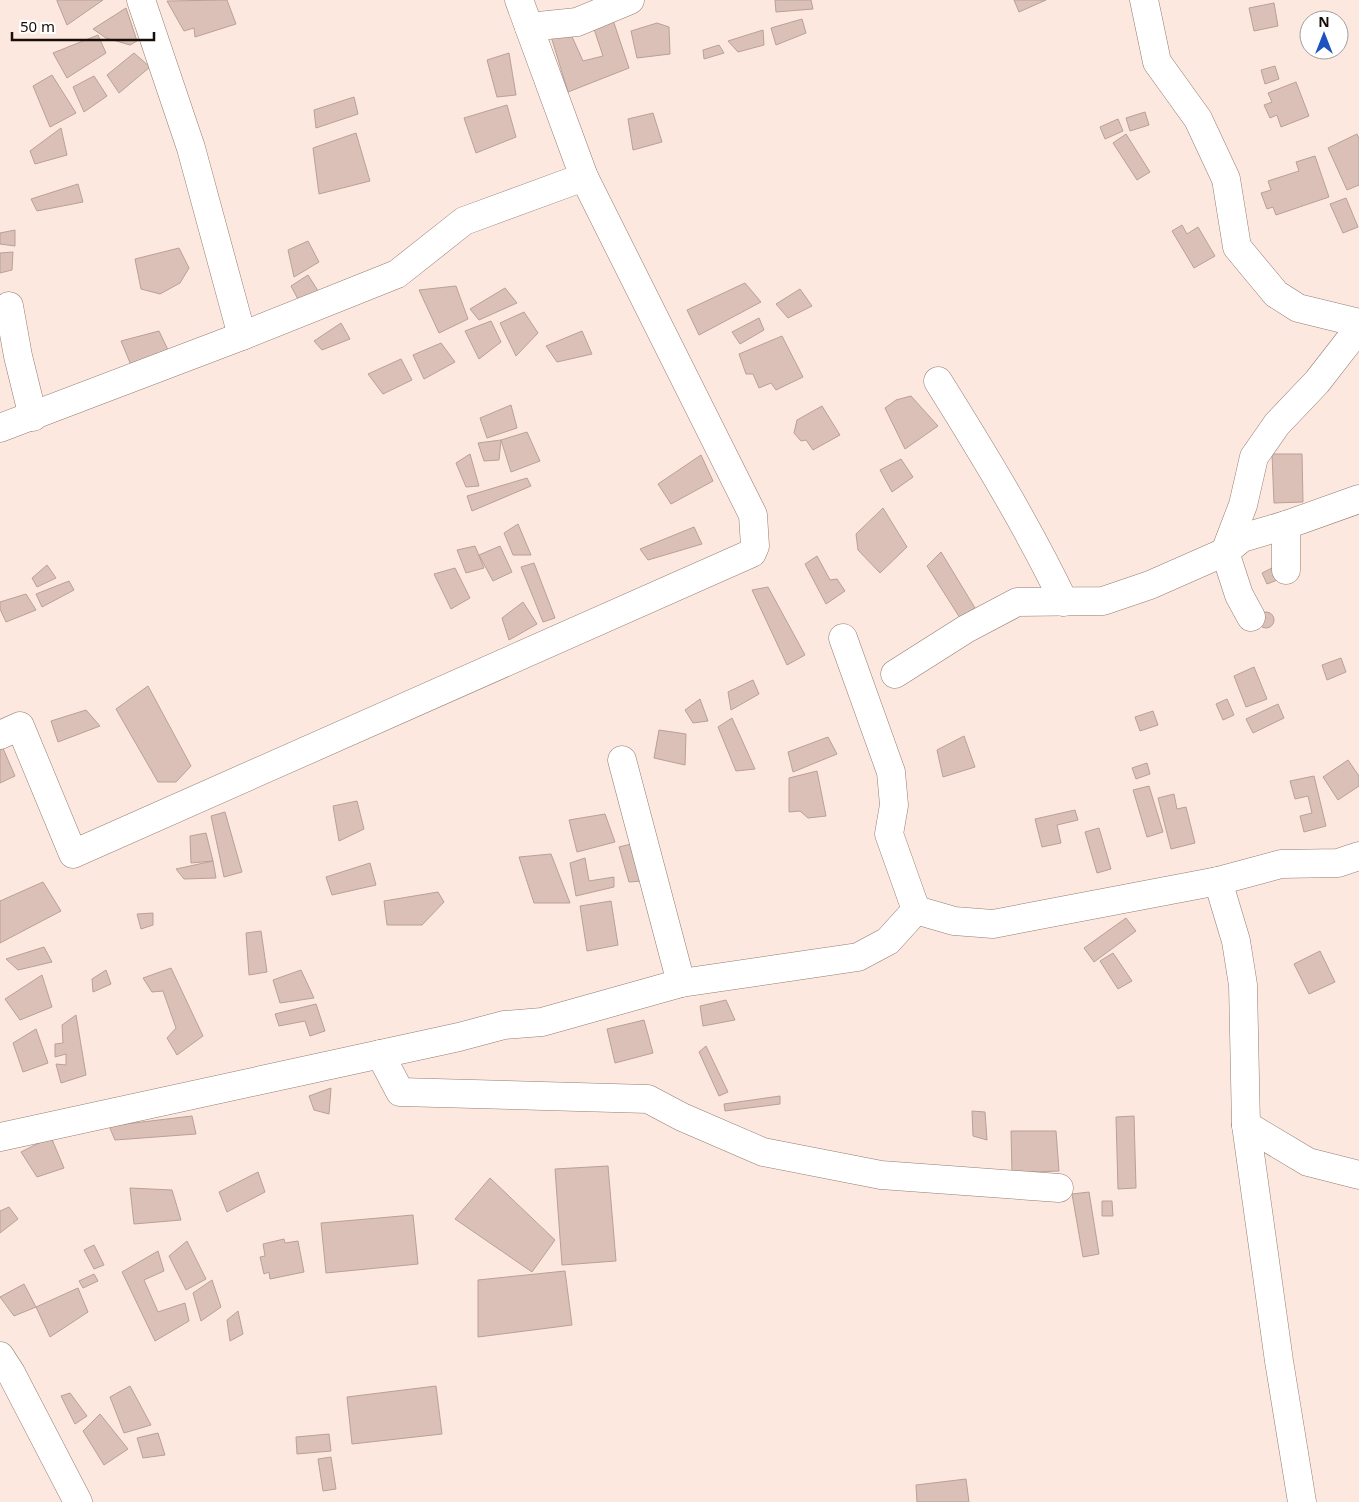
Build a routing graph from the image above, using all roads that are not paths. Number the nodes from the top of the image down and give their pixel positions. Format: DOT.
graph roads {
  1 [pos="140,0"];
  2 [pos="519,0"];
  3 [pos="630,0"];
  4 [pos="1144,0"];
  5 [pos="528,27"];
  6 [pos="584,177"];
  7 [pos="8,306"];
  8 [pos="1359,322"];
  9 [pos="1359,328"];
  10 [pos="242,336"];
  11 [pos="938,381"];
  12 [pos="33,416"];
  13 [pos="0,428"];
  14 [pos="1359,499"];
  15 [pos="1286,525"];
  16 [pos="1225,552"];
  17 [pos="1286,570"];
  18 [pos="1064,602"];
  19 [pos="1250,617"];
  20 [pos="843,638"];
  21 [pos="894,674"];
  22 [pos="0,735"];
  23 [pos="622,760"];
  24 [pos="1359,856"];
  25 [pos="1218,880"];
  26 [pos="916,910"];
  27 [pos="681,983"];
  28 [pos="380,1054"];
  29 [pos="1246,1124"];
  30 [pos="0,1137"];
  31 [pos="1359,1175"];
  32 [pos="1059,1188"];
  33 [pos="0,1356"];
  34 [pos="76,1501"];
  35 [pos="1302,1502"];
  1 -- 10 [label="street"];
  2 -- 5 [label="street"];
  3 -- 5 [label="street"];
  4 -- 8 [label="street"];
  5 -- 6 [label="street"];
  6 -- 10 [label="street"];
  6 -- 22 [label="street"];
  7 -- 12 [label="street"];
  9 -- 16 [label="street"];
  10 -- 12 [label="street"];
  11 -- 18 [label="street"];
  12 -- 13 [label="street"];
  14 -- 15 [label="street"];
  15 -- 16 [label="street"];
  15 -- 17 [label="street"];
  16 -- 18 [label="street"];
  16 -- 19 [label="street"];
  18 -- 21 [label="street"];
  20 -- 26 [label="street"];
  23 -- 27 [label="street"];
  24 -- 25 [label="street"];
  25 -- 26 [label="street"];
  25 -- 29 [label="street"];
  26 -- 27 [label="street"];
  27 -- 28 [label="street"];
  28 -- 30 [label="street"];
  28 -- 32 [label="street"];
  29 -- 31 [label="street"];
  29 -- 35 [label="street"];
  33 -- 34 [label="street"];
}
